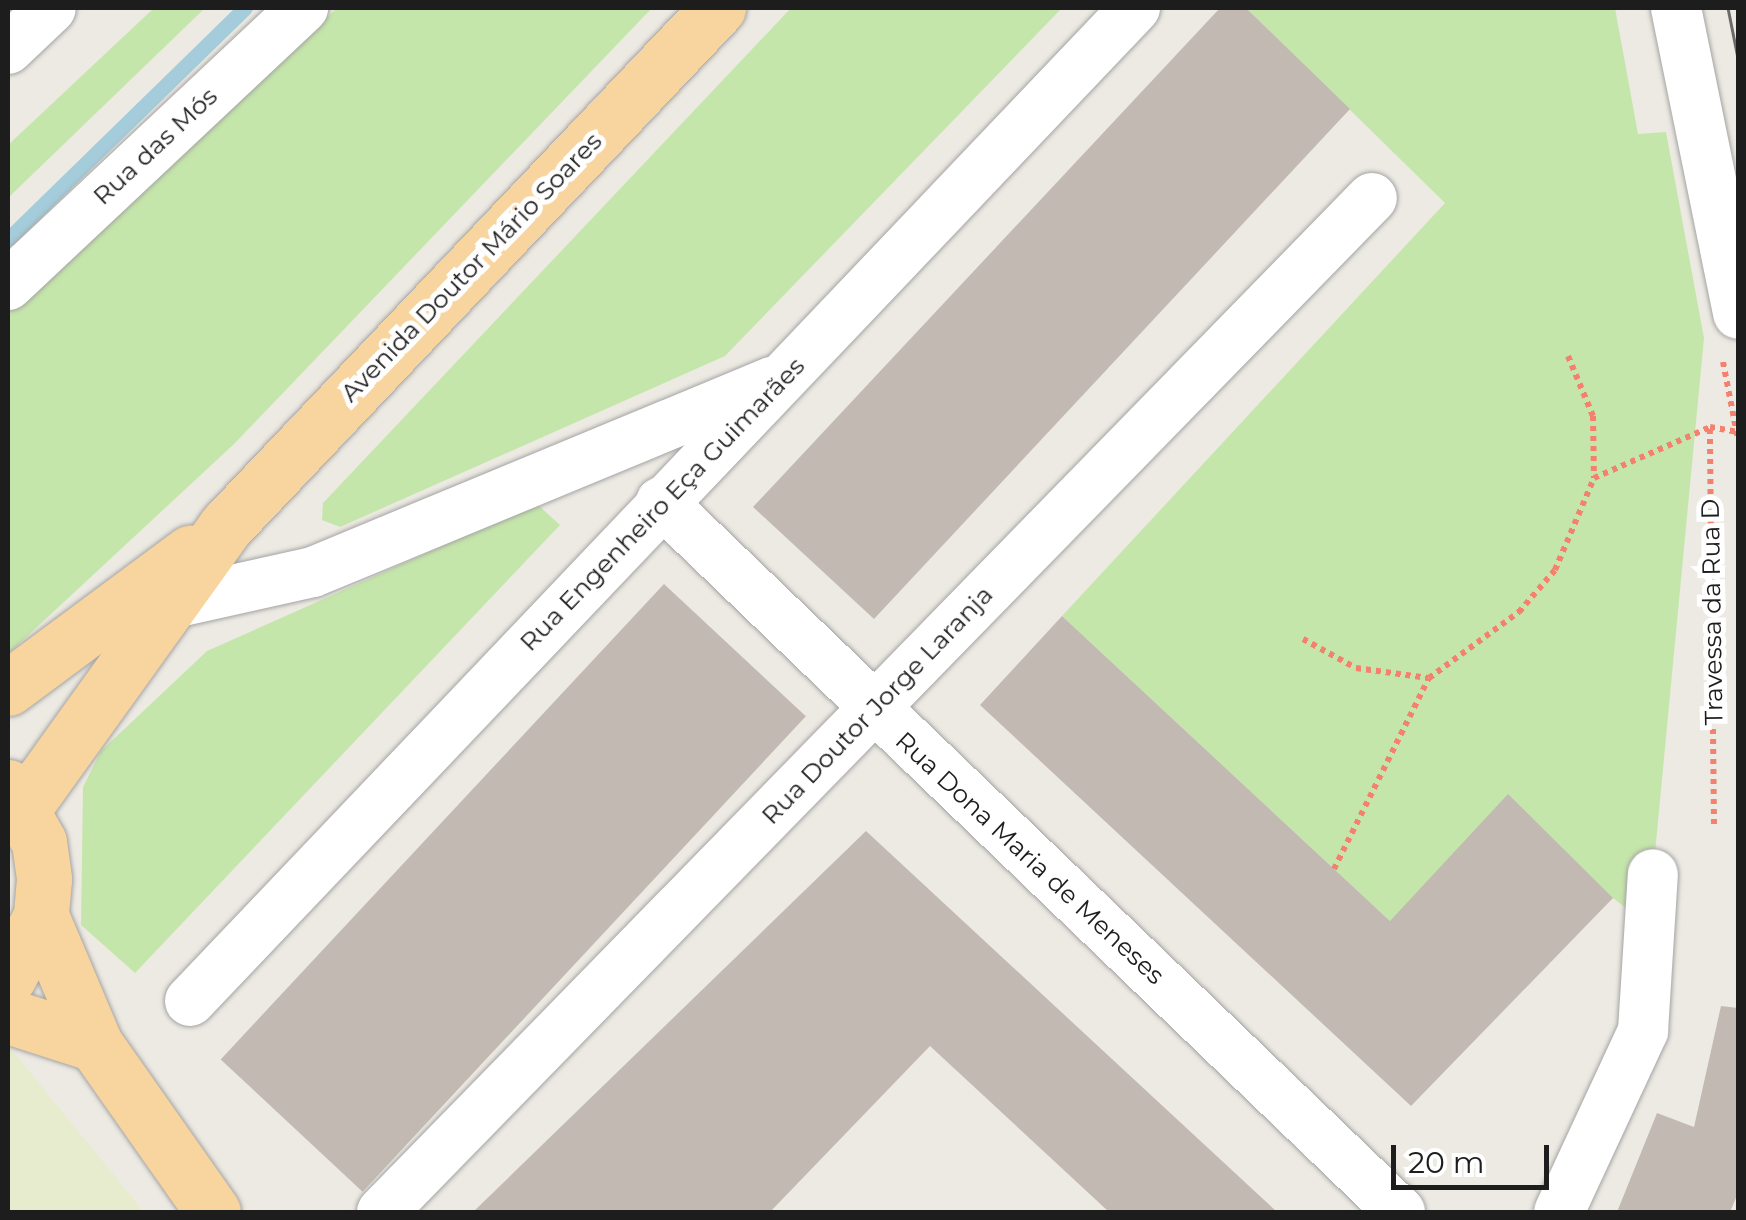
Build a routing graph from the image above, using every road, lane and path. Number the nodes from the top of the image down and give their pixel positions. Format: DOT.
graph roads {
  1 [pos="51,8"];
  2 [pos="302,8"];
  3 [pos="718,8"];
  4 [pos="1135,8"];
  5 [pos="1676,8"];
  6 [pos="8,49"];
  7 [pos="1372,198"];
  8 [pos="8,285"];
  9 [pos="1738,314"];
  10 [pos="1568,356"];
  11 [pos="786,376"];
  12 [pos="1710,427"];
  13 [pos="1738,436"];
  14 [pos="1594,478"];
  15 [pos="661,502"];
  16 [pos="225,528"];
  17 [pos="174,602"];
  18 [pos="1302,639"];
  19 [pos="1429,678"];
  20 [pos="8,688"];
  21 [pos="873,709"];
  22 [pos="16,797"];
  23 [pos="1714,824"];
  24 [pos="1334,869"];
  25 [pos="1653,874"];
  26 [pos="40,916"];
  27 [pos="8,978"];
  28 [pos="190,1002"];
  29 [pos="8,1016"];
  30 [pos="96,1044"];
  31 [pos="213,1212"];
  32 [pos="382,1212"];
  33 [pos="1400,1212"];
  34 [pos="1559,1212"];
  1 -- 6 [label="street"];
  2 -- 8 [label="street, Rua das Mós"];
  3 -- 16 [label="main road, Avenida Doutor Mário Soares"];
  4 -- 11 [label="street, Rua Engenheiro Eça Guimarães"];
  5 -- 9 [label="street"];
  7 -- 21 [label="street, Rua Doutor Jorge Laranja"];
  10 -- 14 [label="path"];
  11 -- 15 [label="street, Rua Engenheiro Eça Guimarães"];
  11 -- 17 [label="street"];
  12 -- 13 [label="path"];
  12 -- 14 [label="path"];
  12 -- 23 [label="path, Travessa da Rua D"];
  14 -- 19 [label="path"];
  15 -- 21 [label="street, Rua Dona Maria de Meneses"];
  15 -- 28 [label="street, Rua Engenheiro Eça Guimarães"];
  16 -- 17 [label="main road, Avenida Doutor Mário Soares"];
  16 -- 20 [label="main road, Avenida Doutor Mário Soares"];
  17 -- 22 [label="main road, Avenida Doutor Mário Soares"];
  18 -- 19 [label="path"];
  19 -- 24 [label="path"];
  21 -- 32 [label="street, Rua Doutor Jorge Laranja"];
  21 -- 33 [label="street, Rua Dona Maria de Meneses"];
  22 -- 26 [label="main road"];
  25 -- 34 [label="street"];
  26 -- 27 [label="main road"];
  26 -- 30 [label="main road"];
  29 -- 30 [label="main road"];
  30 -- 31 [label="main road"];
}
